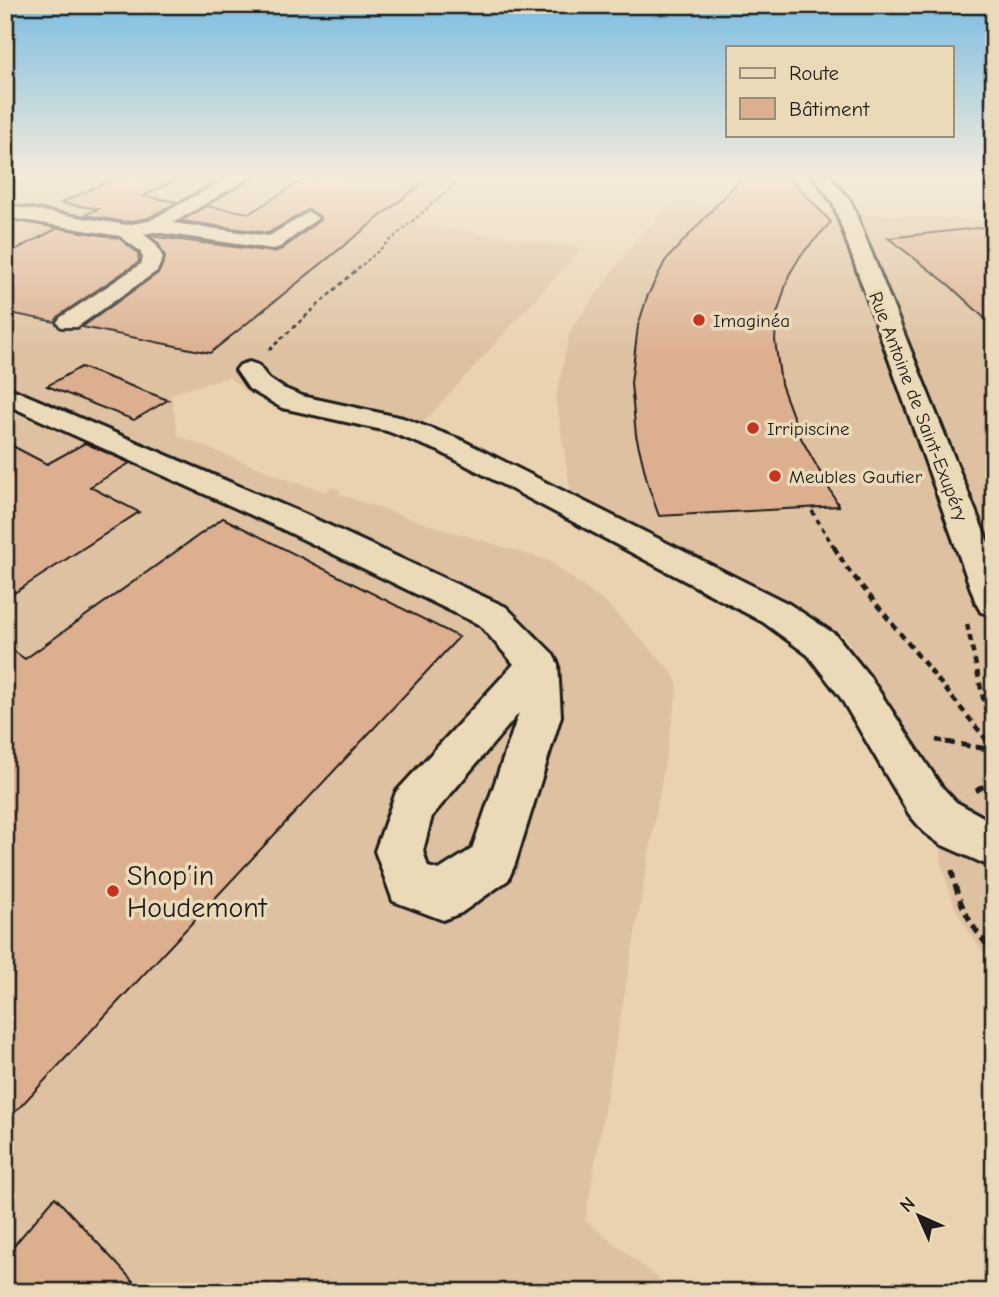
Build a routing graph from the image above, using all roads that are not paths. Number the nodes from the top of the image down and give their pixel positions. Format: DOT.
graph roads {
  1 [pos="132,236"];
  2 [pos="221,236"];
  3 [pos="284,236"];
  4 [pos="855,236"];
  5 [pos="69,321"];
  6 [pos="248,370"];
  7 [pos="5,394"];
  8 [pos="994,603"];
  9 [pos="538,664"];
  10 [pos="994,846"];
  1 -- 5 [label="street"];
  2 -- 3 [label="street"];
  4 -- 8 [label="street, Rue Antoine de Saint-Exupéry"];
  6 -- 10 [label="street"];
  7 -- 9 [label="street"];
  9 -- 9 [label="street"];
}
